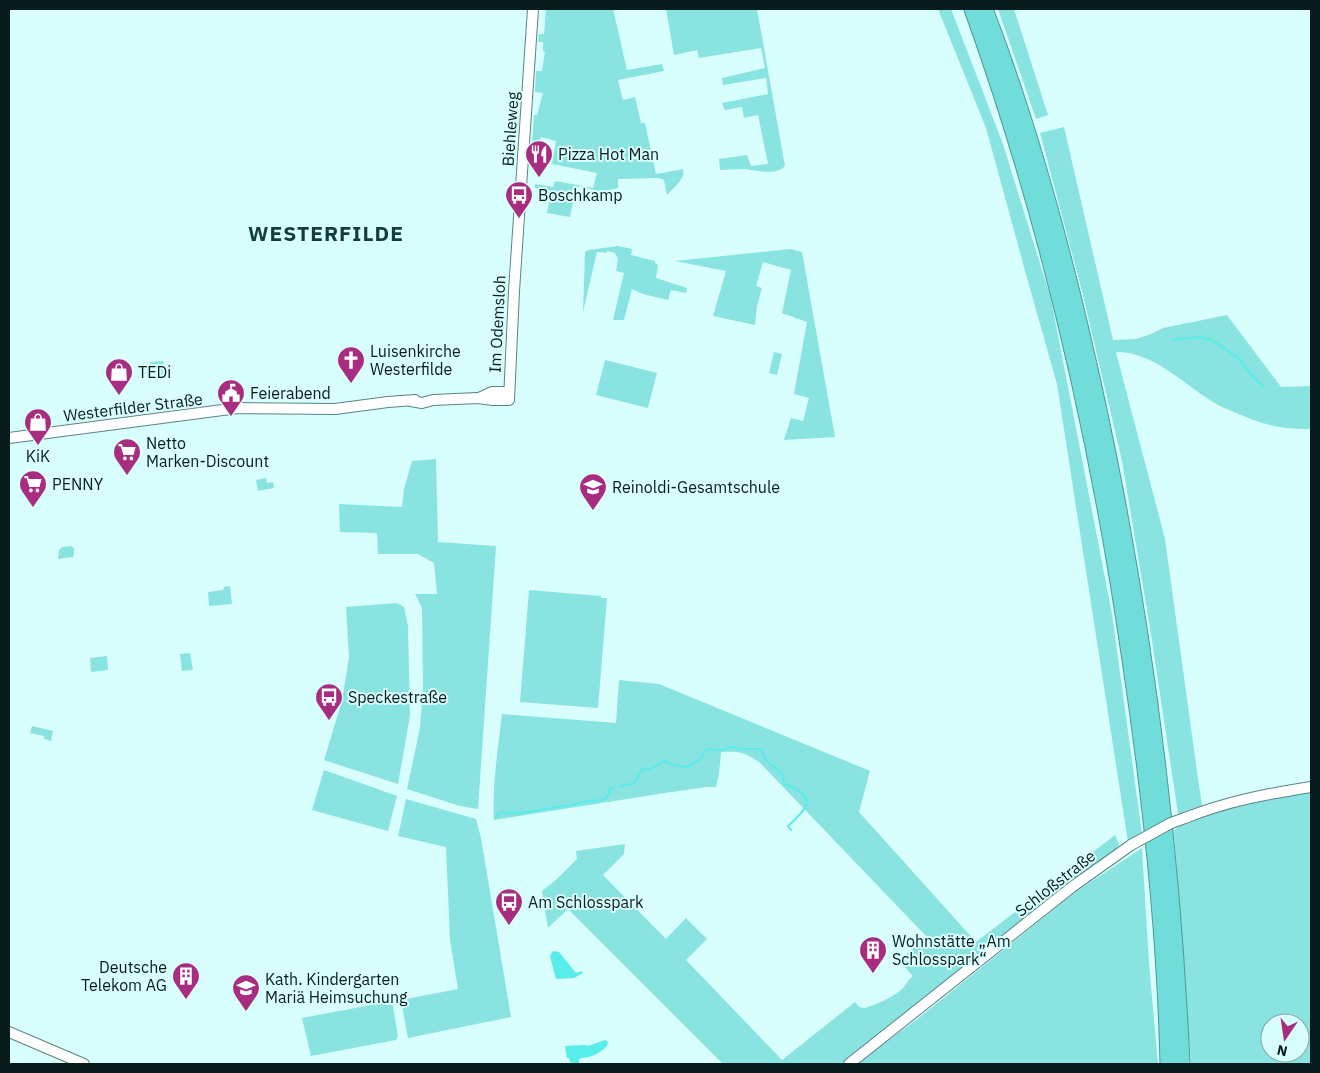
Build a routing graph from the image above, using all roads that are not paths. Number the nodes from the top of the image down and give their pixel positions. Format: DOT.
graph roads {
  1 [pos="533,9"];
  2 [pos="972,9"];
  3 [pos="985,9"];
  4 [pos="517,250"];
  5 [pos="509,396"];
  6 [pos="9,438"];
  7 [pos="1311,787"];
  8 [pos="9,1032"];
  9 [pos="84,1064"];
  10 [pos="849,1064"];
  11 [pos="1168,1064"];
  12 [pos="1182,1064"];
  1 -- 4 [label="street, Biehleweg"];
  2 -- 11 [label="highway"];
  3 -- 12 [label="highway"];
  4 -- 5 [label="street, Im Odemsloh"];
  5 -- 6 [label="street, Westerfilder Straße"];
  7 -- 10 [label="street, Schloßstraße, bridge"];
  8 -- 9 [label="street"];
}
